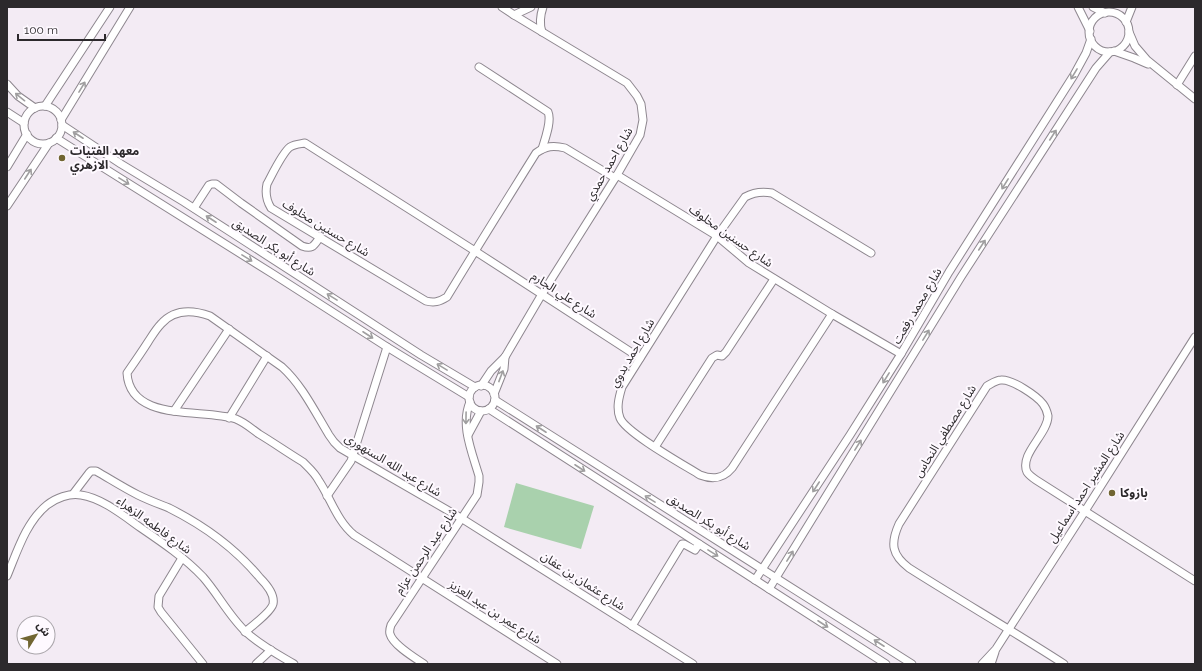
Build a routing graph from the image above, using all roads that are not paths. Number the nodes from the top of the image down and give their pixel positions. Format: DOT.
graph roads {
  1 [pos="110,7"];
  2 [pos="130,7"];
  3 [pos="502,7"];
  4 [pos="531,7"];
  5 [pos="543,7"];
  6 [pos="1078,7"];
  7 [pos="1093,7"];
  8 [pos="1132,7"];
  9 [pos="1109,11"];
  10 [pos="514,15"];
  11 [pos="1126,22"];
  12 [pos="1128,30"];
  13 [pos="1090,31"];
  14 [pos="542,32"];
  15 [pos="1091,39"];
  16 [pos="1112,52"];
  17 [pos="1195,56"];
  18 [pos="479,67"];
  19 [pos="1156,68"];
  20 [pos="7,84"];
  21 [pos="1177,84"];
  22 [pos="1195,99"];
  23 [pos="45,106"];
  24 [pos="35,108"];
  25 [pos="7,112"];
  26 [pos="62,122"];
  27 [pos="24,123"];
  28 [pos="27,134"];
  29 [pos="56,138"];
  30 [pos="49,143"];
  31 [pos="542,149"];
  32 [pos="7,167"];
  33 [pos="616,177"];
  34 [pos="7,206"];
  35 [pos="194,208"];
  36 [pos="717,236"];
  37 [pos="320,237"];
  38 [pos="475,250"];
  39 [pos="871,254"];
  40 [pos="955,262"];
  41 [pos="967,269"];
  42 [pos="949,272"];
  43 [pos="961,277"];
  44 [pos="774,279"];
  45 [pos="542,294"];
  46 [pos="832,314"];
  47 [pos="229,329"];
  48 [pos="1195,336"];
  49 [pos="387,347"];
  50 [pos="901,354"];
  51 [pos="267,356"];
  52 [pos="505,357"];
  53 [pos="640,358"];
  54 [pos="478,387"];
  55 [pos="494,397"];
  56 [pos="470,399"];
  57 [pos="485,410"];
  58 [pos="174,411"];
  59 [pos="229,418"];
  60 [pos="468,435"];
  61 [pos="655,447"];
  62 [pos="353,456"];
  63 [pos="73,494"];
  64 [pos="327,496"];
  65 [pos="1085,511"];
  66 [pos="461,518"];
  67 [pos="699,544"];
  68 [pos="182,558"];
  69 [pos="762,568"];
  70 [pos="7,576"];
  71 [pos="422,578"];
  72 [pos="777,578"];
  73 [pos="755,580"];
  74 [pos="1195,581"];
  75 [pos="769,589"];
  76 [pos="632,626"];
  77 [pos="1008,628"];
  78 [pos="246,632"];
  79 [pos="996,649"];
  80 [pos="271,650"];
  81 [pos="203,664"];
  82 [pos="256,664"];
  83 [pos="294,664"];
  84 [pos="424,664"];
  85 [pos="557,664"];
  86 [pos="692,664"];
  87 [pos="886,664"];
  88 [pos="912,664"];
  89 [pos="982,664"];
  90 [pos="991,664"];
  91 [pos="1064,664"];
  1 -- 23 [label="street"];
  26 -- 2 [label="street, one-way"];
  3 -- 10 [label="street, شارع احمد حمدي"];
  4 -- 10 [label="street"];
  5 -- 14 [label="street"];
  6 -- 13 [label="street"];
  7 -- 9 [label="street"];
  8 -- 11 [label="street"];
  9 -- 11 [label="street"];
  9 -- 13 [label="street"];
  10 -- 14 [label="street, شارع احمد حمدي"];
  11 -- 12 [label="street"];
  12 -- 16 [label="street"];
  12 -- 19 [label="street"];
  13 -- 15 [label="street"];
  14 -- 33 [label="street, شارع احمد حمدي"];
  15 -- 16 [label="street"];
  15 -- 40 [label="street, شارع محمد رفعت, one-way"];
  16 -- 19 [label="street"];
  41 -- 16 [label="street, شارع محمد رفعت, one-way"];
  17 -- 21 [label="street"];
  18 -- 31 [label="street"];
  19 -- 21 [label="street"];
  24 -- 20 [label="street, one-way"];
  21 -- 22 [label="street"];
  23 -- 24 [label="street"];
  23 -- 26 [label="street"];
  24 -- 27 [label="street"];
  25 -- 27 [label="street"];
  26 -- 29 [label="street"];
  35 -- 26 [label="street, شارع أبو بكر الصديق, one-way"];
  27 -- 28 [label="street"];
  28 -- 30 [label="street"];
  28 -- 32 [label="street"];
  29 -- 30 [label="street"];
  29 -- 49 [label="street, شارع أبو بكر الصديق, one-way"];
  34 -- 30 [label="street, one-way"];
  31 -- 33 [label="street, شارع حسنين مخلوف"];
  31 -- 38 [label="street, شارع حسنين مخلوف"];
  33 -- 36 [label="street, شارع حسنين مخلوف"];
  33 -- 45 [label="street, شارع احمد حمدي"];
  35 -- 37 [label="street"];
  54 -- 35 [label="street, شارع أبو بكر الصديق, one-way"];
  36 -- 39 [label="street, شارع احمد بدوي"];
  36 -- 44 [label="street, شارع حسنين مخلوف"];
  36 -- 53 [label="street, شارع احمد بدوي"];
  37 -- 38 [label="street, شارع حسنين مخلوف"];
  37 -- 38 [label="street, شارع حسنين مخلوف"];
  38 -- 45 [label="street, شارع علي الجارم"];
  40 -- 41 [label="street"];
  40 -- 42 [label="street, شارع محمد رفعت"];
  41 -- 43 [label="street, شارع محمد رفعت"];
  42 -- 43 [label="street"];
  42 -- 50 [label="street, شارع محمد رفعت"];
  72 -- 43 [label="street, شارع محمد رفعت, one-way"];
  44 -- 46 [label="street, شارع حسنين مخلوف"];
  44 -- 61 [label="street"];
  45 -- 52 [label="street, شارع احمد حمدي"];
  45 -- 53 [label="street, شارع علي الجارم"];
  46 -- 50 [label="street, شارع حسنين مخلوف"];
  46 -- 61 [label="street, شارع احمد بدوي"];
  47 -- 51 [label="street, شارع عبد الله السنهورى"];
  47 -- 58 [label="street"];
  47 -- 58 [label="street, شارع عبد الله السنهورى"];
  48 -- 65 [label="street, شارع المشير احمد اسماعيل"];
  49 -- 56 [label="street, شارع أبو بكر الصديق"];
  49 -- 62 [label="street"];
  50 -- 69 [label="street, شارع محمد رفعت, one-way"];
  51 -- 59 [label="street"];
  51 -- 62 [label="street, شارع عبد الله السنهورى"];
  52 -- 54 [label="street, شارع احمد حمدي"];
  55 -- 52 [label="street, شارع احمد حمدي, one-way"];
  53 -- 61 [label="street, شارع احمد بدوي"];
  54 -- 55 [label="street"];
  54 -- 56 [label="street"];
  55 -- 57 [label="street"];
  69 -- 55 [label="street, شارع أبو بكر الصديق, one-way"];
  56 -- 57 [label="street"];
  56 -- 60 [label="street, شارع عبد الرحمن عزام, one-way"];
  57 -- 60 [label="street"];
  57 -- 67 [label="street, شارع أبو بكر الصديق, one-way"];
  58 -- 59 [label="street, شارع عبد الله السنهورى"];
  59 -- 64 [label="street, شارع عبد الله السنهورى"];
  60 -- 66 [label="street, شارع عبد الرحمن عزام"];
  62 -- 64 [label="street"];
  62 -- 66 [label="street, شارع عبد الله السنهورى"];
  63 -- 68 [label="street, شارع فاطمه الزهراء"];
  63 -- 70 [label="street"];
  63 -- 78 [label="street"];
  64 -- 71 [label="street, شارع عبد الله السنهورى"];
  65 -- 74 [label="street"];
  65 -- 77 [label="street, شارع المشير احمد اسماعيل"];
  65 -- 77 [label="street, شارع مصطفي النحاس"];
  66 -- 71 [label="street, شارع عبد الرحمن عزام"];
  66 -- 76 [label="street, شارع عثمان بن عفان"];
  67 -- 73 [label="street, شارع أبو بكر الصديق, one-way"];
  67 -- 76 [label="street"];
  68 -- 78 [label="street, شارع فاطمه الزهراء"];
  68 -- 81 [label="street"];
  69 -- 72 [label="street, شارع أبو بكر الصديق"];
  69 -- 73 [label="street, شارع محمد رفعت"];
  71 -- 84 [label="street, شارع عبد الرحمن عزام"];
  71 -- 85 [label="street, شارع عمر بن عبد العزيز"];
  72 -- 75 [label="street, شارع محمد رفعت"];
  88 -- 72 [label="street, شارع أبو بكر الصديق, one-way"];
  73 -- 75 [label="street, شارع أبو بكر الصديق"];
  75 -- 87 [label="street, شارع أبو بكر الصديق, one-way"];
  76 -- 86 [label="street, شارع عثمان بن عفان"];
  77 -- 79 [label="street, شارع المشير احمد اسماعيل"];
  77 -- 91 [label="street"];
  78 -- 80 [label="street, شارع فاطمه الزهراء"];
  79 -- 89 [label="street, شارع المشير احمد اسماعيل"];
  79 -- 90 [label="street, شارع المشير احمد اسماعيل"];
  80 -- 82 [label="street"];
  80 -- 83 [label="street, شارع فاطمه الزهراء"];
}
